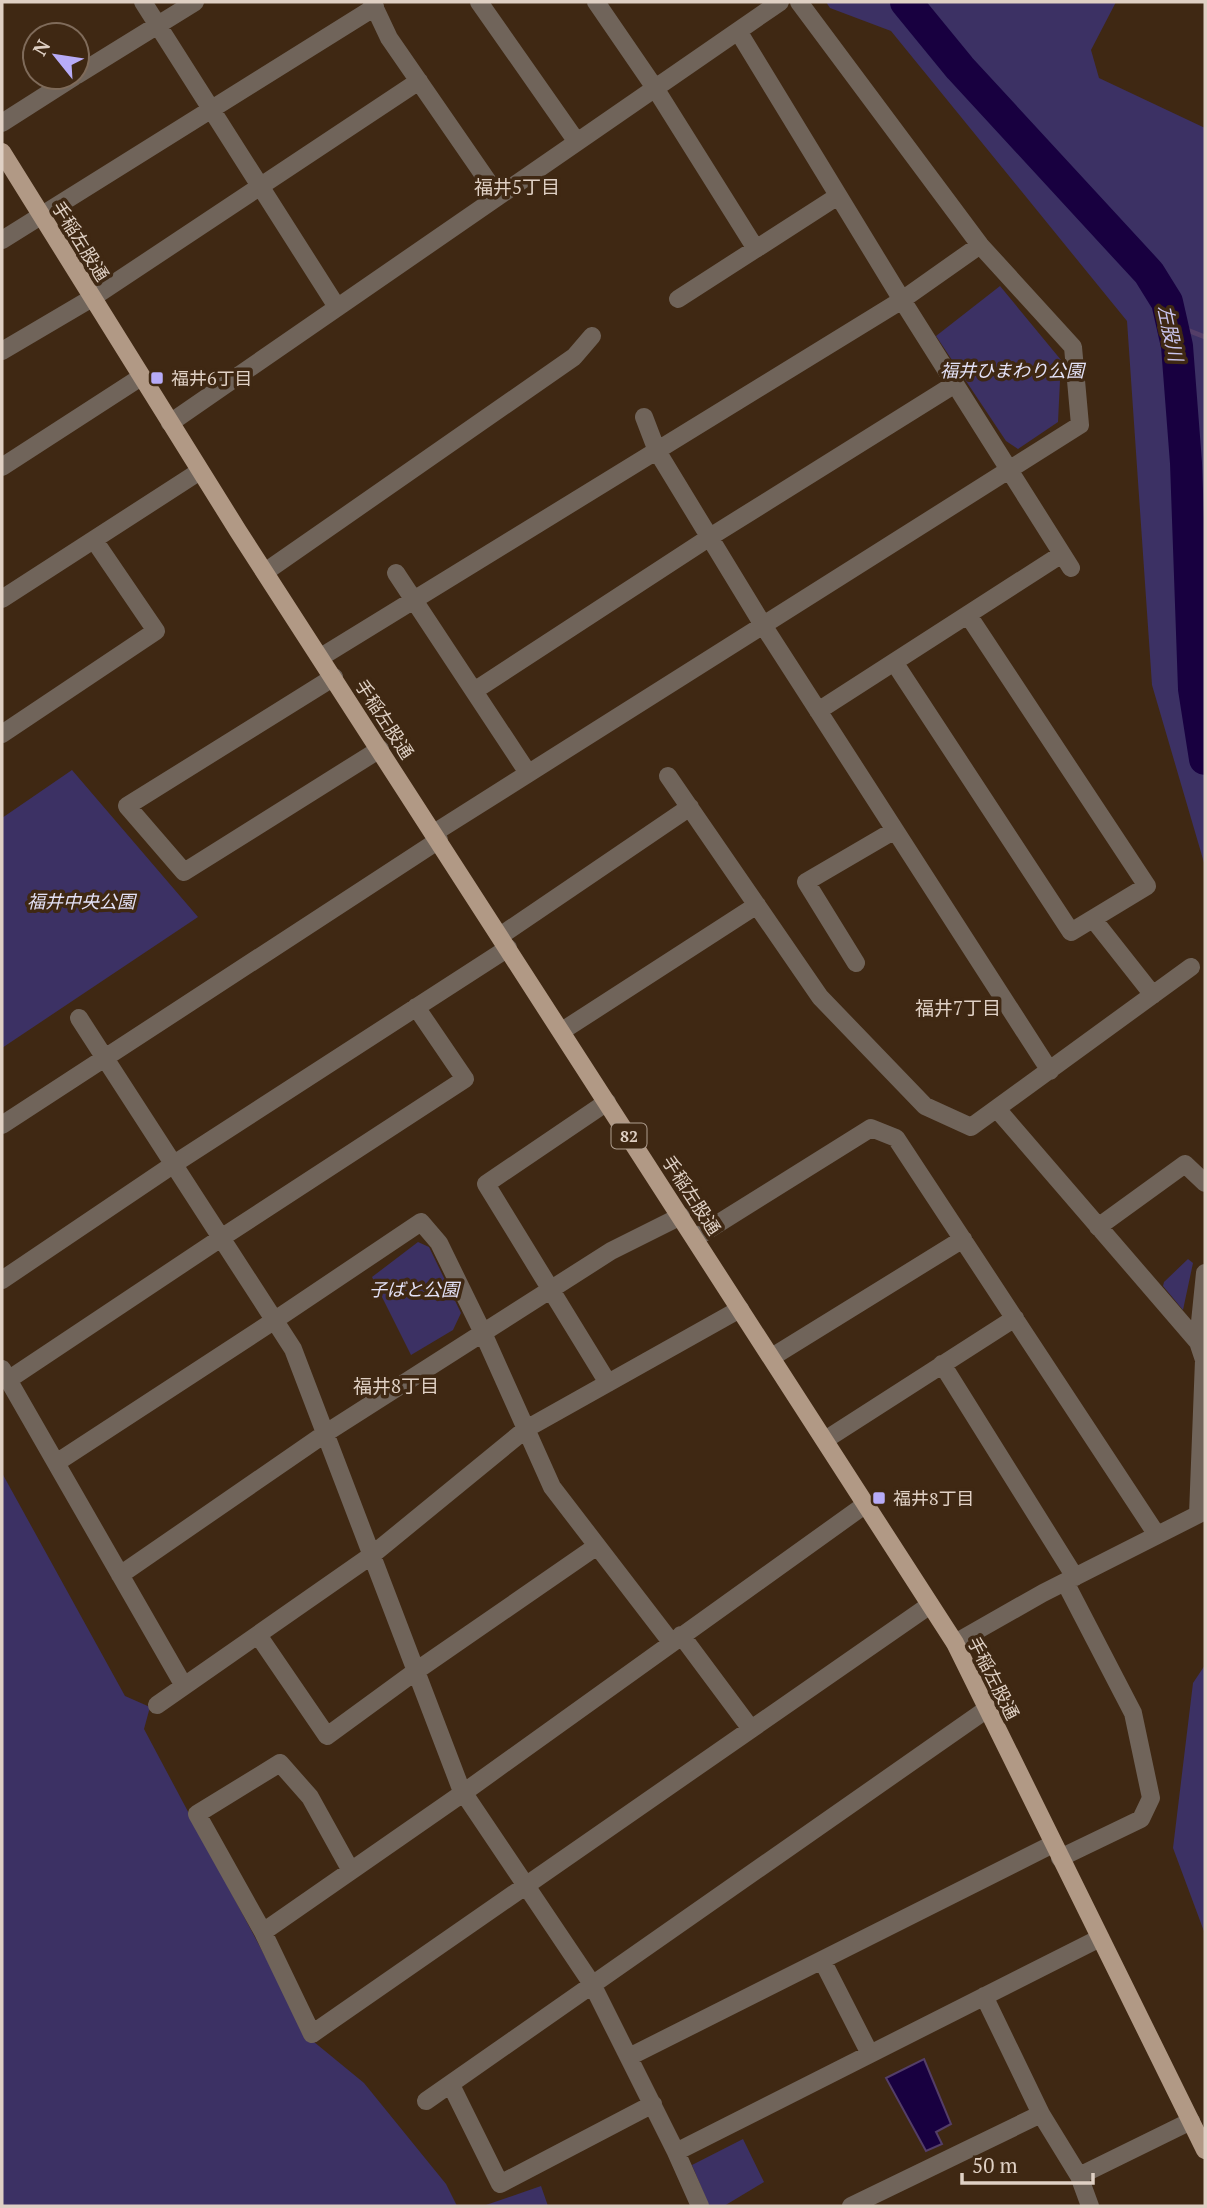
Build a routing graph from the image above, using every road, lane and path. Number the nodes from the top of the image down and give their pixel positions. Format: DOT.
graph roads {
  1 [pos="143,2"];
  2 [pos="195,2"];
  3 [pos="479,2"];
  4 [pos="596,2"];
  5 [pos="780,2"];
  6 [pos="799,2"];
  7 [pos="374,4"];
  8 [pos="158,25"];
  9 [pos="738,31"];
  10 [pos="91,67"];
  11 [pos="419,81"];
  12 [pos="655,88"];
  13 [pos="52,91"];
  14 [pos="210,108"];
  15 [pos="2,122"];
  16 [pos="577,142"];
  17 [pos="2,152"];
  18 [pos="259,187"];
  19 [pos="498,196"];
  20 [pos="838,196"];
  21 [pos="40,214"];
  22 [pos="2,240"];
  23 [pos="980,245"];
  24 [pos="756,249"];
  25 [pos="92,298"];
  26 [pos="678,299"];
  27 [pos="902,300"];
  28 [pos="337,307"];
  29 [pos="592,336"];
  30 [pos="2,351"];
  31 [pos="141,377"];
  32 [pos="955,384"];
  33 [pos="644,417"];
  34 [pos="170,422"];
  35 [pos="657,451"];
  36 [pos="2,467"];
  37 [pos="1009,470"];
  38 [pos="200,471"];
  39 [pos="710,537"];
  40 [pos="94,540"];
  41 [pos="265,572"];
  42 [pos="397,573"];
  43 [pos="2,599"];
  44 [pos="414,600"];
  45 [pos="968,615"];
  46 [pos="763,625"];
  47 [pos="321,657"];
  48 [pos="894,662"];
  49 [pos="334,677"];
  50 [pos="474,691"];
  51 [pos="818,711"];
  52 [pos="2,734"];
  53 [pos="380,749"];
  54 [pos="528,774"];
  55 [pos="668,776"];
  56 [pos="690,807"];
  57 [pos="895,830"];
  58 [pos="436,837"];
  59 [pos="757,905"];
  60 [pos="1093,919"];
  61 [pos="504,942"];
  62 [pos="856,963"];
  63 [pos="1191,967"];
  64 [pos="1153,995"];
  65 [pos="416,1007"];
  66 [pos="79,1018"];
  67 [pos="562,1031"];
  68 [pos="105,1057"];
  69 [pos="1050,1071"];
  70 [pos="607,1102"];
  71 [pos="997,1109"];
  72 [pos="2,1125"];
  73 [pos="174,1164"];
  74 [pos="1205,1183"];
  75 [pos="681,1216"];
  76 [pos="1098,1227"];
  77 [pos="221,1238"];
  78 [pos="695,1238"];
  79 [pos="963,1239"];
  80 [pos="1205,1273"];
  81 [pos="2,1280"];
  82 [pos="550,1290"];
  83 [pos="740,1309"];
  84 [pos="1015,1318"];
  85 [pos="275,1321"];
  86 [pos="483,1333"];
  87 [pos="1198,1342"];
  88 [pos="772,1357"];
  89 [pos="942,1364"];
  90 [pos="5,1375"];
  91 [pos="608,1383"];
  92 [pos="526,1429"];
  93 [pos="326,1433"];
  94 [pos="825,1440"];
  95 [pos="56,1463"];
  96 [pos="866,1504"];
  97 [pos="1202,1513"];
  98 [pos="1157,1535"];
  99 [pos="597,1546"];
  100 [pos="372,1555"];
  101 [pos="120,1576"];
  102 [pos="1070,1580"];
  103 [pos="930,1605"];
  104 [pos="258,1635"];
  105 [pos="676,1639"];
  106 [pos="954,1643"];
  107 [pos="416,1671"];
  108 [pos="184,1686"];
  109 [pos="157,1705"];
  110 [pos="987,1709"];
  111 [pos="751,1729"];
  112 [pos="463,1793"];
  113 [pos="1057,1851"];
  114 [pos="352,1871"];
  115 [pos="525,1885"];
  116 [pos="263,1932"];
  117 [pos="1100,1938"];
  118 [pos="822,1960"];
  119 [pos="592,1984"];
  120 [pos="984,1996"];
  121 [pos="870,2054"];
  122 [pos="629,2057"];
  123 [pos="451,2085"];
  124 [pos="426,2101"];
  125 [pos="653,2104"];
  126 [pos="1041,2113"];
  127 [pos="1191,2121"];
  128 [pos="1205,2150"];
  129 [pos="677,2152"];
  130 [pos="1079,2176"];
  131 [pos="700,2206"];
  132 [pos="851,2206"];
  133 [pos="1090,2206"];
  1 -- 8 [label="street"];
  2 -- 8 [label="street"];
  3 -- 16 [label="street"];
  4 -- 12 [label="street"];
  5 -- 9 [label="street"];
  6 -- 23 [label="street"];
  7 -- 11 [label="street"];
  7 -- 14 [label="street"];
  8 -- 10 [label="street"];
  8 -- 14 [label="street"];
  9 -- 12 [label="street"];
  9 -- 20 [label="street"];
  11 -- 18 [label="street"];
  11 -- 19 [label="street"];
  12 -- 16 [label="street"];
  12 -- 24 [label="street"];
  13 -- 15 [label="street"];
  14 -- 18 [label="street"];
  14 -- 21 [label="street"];
  16 -- 19 [label="street"];
  17 -- 21 [label="main road, 手稲左股通 / 82"];
  18 -- 25 [label="street"];
  18 -- 28 [label="street"];
  19 -- 28 [label="street"];
  20 -- 24 [label="street"];
  20 -- 27 [label="street"];
  21 -- 22 [label="street"];
  21 -- 25 [label="main road, 手稲左股通 / 82"];
  23 -- 27 [label="street"];
  23 -- 37 [label="street"];
  24 -- 26 [label="street"];
  25 -- 30 [label="street"];
  25 -- 31 [label="main road, 手稲左股通 / 82"];
  27 -- 32 [label="street"];
  27 -- 35 [label="street"];
  28 -- 34 [label="street"];
  29 -- 41 [label="street"];
  31 -- 34 [label="main road, 手稲左股通 / 82"];
  31 -- 36 [label="street"];
  32 -- 37 [label="street"];
  32 -- 39 [label="street"];
  33 -- 35 [label="street"];
  34 -- 38 [label="main road, 手稲左股通 / 82"];
  35 -- 39 [label="street"];
  35 -- 44 [label="street"];
  37 -- 45 [label="street"];
  37 -- 46 [label="street"];
  38 -- 40 [label="street"];
  38 -- 41 [label="main road, 手稲左股通 / 82"];
  39 -- 46 [label="street"];
  39 -- 50 [label="street"];
  40 -- 43 [label="street"];
  40 -- 52 [label="street"];
  41 -- 47 [label="main road, 手稲左股通 / 82"];
  42 -- 44 [label="street"];
  44 -- 47 [label="street"];
  44 -- 50 [label="street"];
  45 -- 48 [label="street"];
  45 -- 60 [label="street"];
  46 -- 51 [label="street"];
  46 -- 54 [label="street"];
  47 -- 49 [label="main road, 手稲左股通 / 82"];
  48 -- 51 [label="street"];
  48 -- 60 [label="street"];
  49 -- 53 [label="main road, 手稲左股通 / 82"];
  49 -- 53 [label="street"];
  50 -- 54 [label="street"];
  51 -- 57 [label="street"];
  53 -- 58 [label="main road, 手稲左股通 / 82"];
  54 -- 58 [label="street"];
  55 -- 56 [label="street"];
  56 -- 59 [label="street"];
  56 -- 61 [label="street"];
  57 -- 62 [label="street"];
  57 -- 69 [label="street"];
  58 -- 61 [label="main road, 手稲左股通 / 82"];
  58 -- 68 [label="street"];
  59 -- 67 [label="street"];
  59 -- 71 [label="street"];
  60 -- 64 [label="street"];
  61 -- 65 [label="street"];
  61 -- 67 [label="main road, 手稲左股通 / 82"];
  63 -- 64 [label="street"];
  64 -- 69 [label="street"];
  65 -- 73 [label="street"];
  65 -- 77 [label="street"];
  66 -- 68 [label="street"];
  67 -- 70 [label="main road, 手稲左股通 / 82"];
  68 -- 72 [label="street"];
  68 -- 73 [label="street"];
  69 -- 71 [label="street"];
  70 -- 75 [label="main road, 手稲左股通 / 82"];
  70 -- 82 [label="street"];
  71 -- 76 [label="street"];
  73 -- 77 [label="street"];
  73 -- 81 [label="street"];
  74 -- 76 [label="street"];
  75 -- 78 [label="main road, 手稲左股通 / 82"];
  75 -- 82 [label="street"];
  76 -- 87 [label="street"];
  77 -- 85 [label="street"];
  77 -- 90 [label="street"];
  78 -- 79 [label="street"];
  78 -- 83 [label="main road, 手稲左股通 / 82"];
  79 -- 84 [label="street"];
  79 -- 88 [label="street"];
  80 -- 87 [label="street"];
  82 -- 86 [label="street"];
  82 -- 91 [label="street"];
  83 -- 88 [label="main road, 手稲左股通 / 82"];
  83 -- 91 [label="street"];
  84 -- 89 [label="street"];
  84 -- 98 [label="street"];
  85 -- 86 [label="street"];
  85 -- 93 [label="street"];
  85 -- 95 [label="street"];
  86 -- 92 [label="street"];
  86 -- 93 [label="street"];
  87 -- 97 [label="street"];
  88 -- 94 [label="main road, 手稲左股通 / 82"];
  89 -- 94 [label="street"];
  89 -- 102 [label="street"];
  90 -- 95 [label="street"];
  91 -- 92 [label="street"];
  92 -- 99 [label="street"];
  92 -- 100 [label="street"];
  93 -- 100 [label="street"];
  93 -- 101 [label="street"];
  94 -- 96 [label="main road, 手稲左股通 / 82"];
  95 -- 101 [label="street"];
  96 -- 103 [label="main road, 手稲左股通 / 82"];
  96 -- 105 [label="street"];
  97 -- 98 [label="street"];
  98 -- 102 [label="street"];
  99 -- 105 [label="street"];
  99 -- 107 [label="street"];
  100 -- 104 [label="street"];
  100 -- 107 [label="street"];
  101 -- 108 [label="street"];
  102 -- 106 [label="street"];
  102 -- 113 [label="street"];
  103 -- 106 [label="main road, 手稲左股通 / 82"];
  103 -- 111 [label="street"];
  104 -- 107 [label="street"];
  104 -- 108 [label="street"];
  105 -- 111 [label="street"];
  105 -- 112 [label="street"];
  106 -- 110 [label="main road, 手稲左股通 / 82"];
  107 -- 112 [label="street"];
  108 -- 109 [label="street"];
  110 -- 113 [label="main road, 手稲左股通 / 82"];
  110 -- 119 [label="street"];
  111 -- 115 [label="street"];
  112 -- 114 [label="street"];
  112 -- 115 [label="street"];
  113 -- 117 [label="main road, 手稲左股通 / 82"];
  113 -- 118 [label="street"];
  114 -- 116 [label="street"];
  114 -- 116 [label="street"];
  115 -- 116 [label="street"];
  115 -- 119 [label="street"];
  117 -- 120 [label="street"];
  117 -- 127 [label="main road, 手稲左股通 / 82"];
  118 -- 121 [label="street"];
  118 -- 122 [label="street"];
  119 -- 122 [label="street"];
  119 -- 123 [label="street"];
  120 -- 121 [label="street"];
  120 -- 126 [label="street"];
  121 -- 129 [label="street"];
  122 -- 125 [label="street"];
  123 -- 124 [label="street"];
  123 -- 125 [label="street"];
  125 -- 129 [label="street"];
  126 -- 130 [label="street"];
  126 -- 132 [label="street"];
  127 -- 128 [label="main road, 手稲左股通 / 82"];
  127 -- 130 [label="street"];
  129 -- 131 [label="street"];
  130 -- 133 [label="street"];
}
